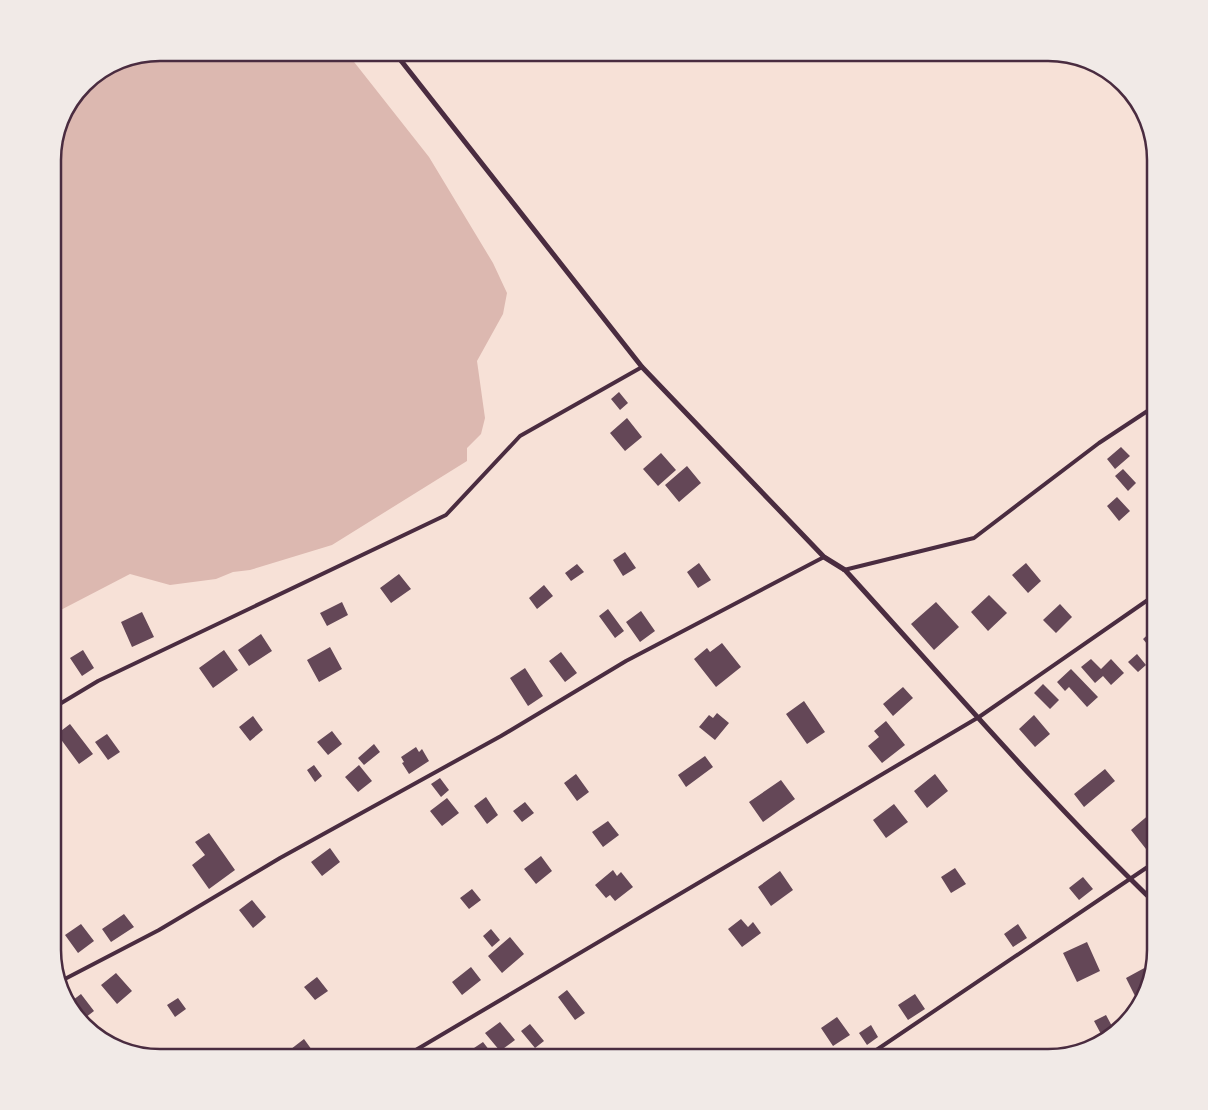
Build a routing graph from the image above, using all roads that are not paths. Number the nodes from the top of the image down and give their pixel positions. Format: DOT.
graph roads {
  1 [pos="402,61"];
  2 [pos="642,368"];
  3 [pos="1147,411"];
  4 [pos="824,557"];
  5 [pos="845,570"];
  6 [pos="1147,601"];
  7 [pos="61,703"];
  8 [pos="979,718"];
  9 [pos="1147,867"];
  10 [pos="1129,878"];
  11 [pos="1147,895"];
  12 [pos="65,978"];
  13 [pos="419,1049"];
  14 [pos="879,1049"];
  1 -- 2 [label="street"];
  2 -- 4 [label="street"];
  2 -- 7 [label="lane"];
  3 -- 5 [label="lane"];
  4 -- 5 [label="lane"];
  4 -- 12 [label="lane"];
  5 -- 8 [label="street"];
  6 -- 8 [label="lane"];
  8 -- 10 [label="street"];
  8 -- 13 [label="lane"];
  9 -- 10 [label="lane"];
  10 -- 11 [label="street"];
  10 -- 14 [label="lane"];
}
